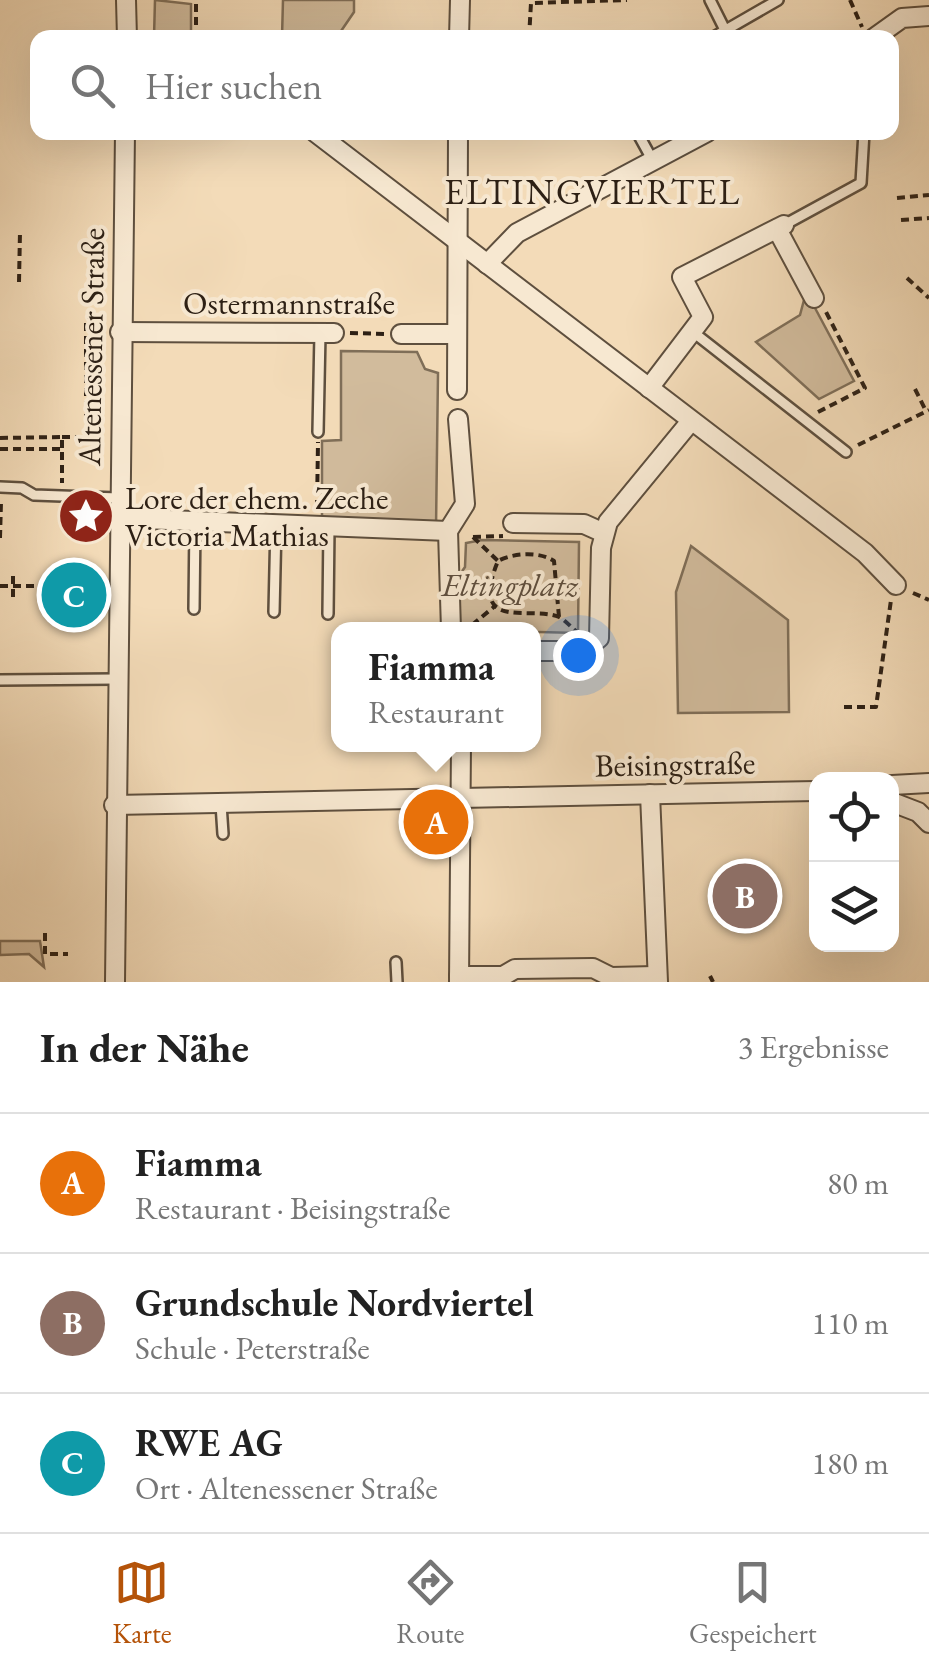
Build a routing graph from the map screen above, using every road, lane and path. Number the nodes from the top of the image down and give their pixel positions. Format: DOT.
graph roads {
  1 [pos="126,0"];
  2 [pos="196,0"];
  3 [pos="460,0"];
  4 [pos="626,0"];
  5 [pos="710,0"];
  6 [pos="778,0"];
  7 [pos="850,0"];
  8 [pos="929,16"];
  9 [pos="127,30"];
  10 [pos="196,30"];
  11 [pos="459,30"];
  12 [pos="529,30"];
  13 [pos="725,30"];
  14 [pos="733,30"];
  15 [pos="867,30"];
  16 [pos="883,30"];
  17 [pos="125,140"];
  18 [pos="326,140"];
  19 [pos="458,140"];
  20 [pos="641,140"];
  21 [pos="691,140"];
  22 [pos="864,140"];
  23 [pos="653,161"];
  24 [pos="929,195"];
  25 [pos="897,198"];
  26 [pos="929,218"];
  27 [pos="901,220"];
  28 [pos="780,227"];
  29 [pos="20,232"];
  30 [pos="458,246"];
  31 [pos="488,264"];
  32 [pos="906,278"];
  33 [pos="19,282"];
  34 [pos="814,298"];
  35 [pos="929,298"];
  36 [pos="98,319"];
  37 [pos="120,332"];
  38 [pos="693,332"];
  39 [pos="327,333"];
  40 [pos="400,334"];
  41 [pos="456,334"];
  42 [pos="650,388"];
  43 [pos="457,390"];
  44 [pos="915,390"];
  45 [pos="927,410"];
  46 [pos="804,419"];
  47 [pos="458,420"];
  48 [pos="691,421"];
  49 [pos="318,432"];
  50 [pos="62,437"];
  51 [pos="0,438"];
  52 [pos="62,449"];
  53 [pos="0,450"];
  54 [pos="846,452"];
  55 [pos="0,487"];
  56 [pos="62,497"];
  57 [pos="118,498"];
  58 [pos="118,518"];
  59 [pos="196,521"];
  60 [pos="276,524"];
  61 [pos="513,524"];
  62 [pos="323,526"];
  63 [pos="448,530"];
  64 [pos="604,533"];
  65 [pos="473,537"];
  66 [pos="0,538"];
  67 [pos="498,561"];
  68 [pos="13,576"];
  69 [pos="896,585"];
  70 [pos="0,586"];
  71 [pos="13,586"];
  72 [pos="34,586"];
  73 [pos="13,597"];
  74 [pos="495,606"];
  75 [pos="194,609"];
  76 [pos="274,612"];
  77 [pos="328,614"];
  78 [pos="559,617"];
  79 [pos="451,622"];
  80 [pos="477,622"];
  81 [pos="592,646"];
  82 [pos="541,652"];
  83 [pos="115,679"];
  84 [pos="0,680"];
  85 [pos="844,707"];
  86 [pos="461,752"];
  87 [pos="929,782"];
  88 [pos="899,784"];
  89 [pos="809,792"];
  90 [pos="650,794"];
  91 [pos="462,798"];
  92 [pos="221,804"];
  93 [pos="114,805"];
  94 [pos="899,805"];
  95 [pos="929,823"];
  96 [pos="222,834"];
  97 [pos="45,933"];
  98 [pos="68,954"];
  99 [pos="396,962"];
  100 [pos="459,979"];
  101 [pos="657,979"];
  102 [pos="115,982"];
  103 [pos="397,982"];
  1 -- 9 [label="street"];
  2 -- 10 [label="path"];
  3 -- 11 [label="street"];
  4 -- 12 [label="path"];
  5 -- 13 [label="lane"];
  6 -- 14 [label="lane"];
  7 -- 15 [label="path"];
  8 -- 16 [label="street"];
  17 -- 37 [label="street, Altenessener Straße"];
  18 -- 30 [label="street"];
  19 -- 30 [label="street"];
  20 -- 23 [label="lane"];
  21 -- 23 [label="street"];
  22 -- 28 [label="lane"];
  23 -- 31 [label="street"];
  24 -- 25 [label="path"];
  26 -- 27 [label="path"];
  28 -- 34 [label="street"];
  28 -- 38 [label="street"];
  29 -- 33 [label="path"];
  30 -- 31 [label="street"];
  30 -- 41 [label="street"];
  31 -- 42 [label="street"];
  32 -- 35 [label="path"];
  34 -- 46 [label="path"];
  36 -- 50 [label="path"];
  37 -- 39 [label="street, Ostermannstraße"];
  37 -- 57 [label="street, Altenessener Straße"];
  38 -- 42 [label="street"];
  38 -- 46 [label="lane"];
  39 -- 40 [label="path, Ostermannstraße"];
  39 -- 49 [label="lane"];
  40 -- 41 [label="street, Ostermannstraße"];
  41 -- 43 [label="street"];
  42 -- 48 [label="street"];
  44 -- 45 [label="path"];
  45 -- 54 [label="path"];
  46 -- 54 [label="lane"];
  47 -- 63 [label="street"];
  48 -- 64 [label="street"];
  48 -- 69 [label="street"];
  49 -- 62 [label="path"];
  50 -- 51 [label="path"];
  50 -- 52 [label="path"];
  52 -- 53 [label="path"];
  52 -- 56 [label="path"];
  55 -- 56 [label="lane"];
  55 -- 66 [label="path"];
  56 -- 57 [label="lane"];
  57 -- 58 [label="street, Altenessener Straße"];
  58 -- 59 [label="street"];
  58 -- 83 [label="street, Altenessener Straße"];
  59 -- 60 [label="street"];
  59 -- 75 [label="lane"];
  60 -- 62 [label="street"];
  60 -- 76 [label="lane"];
  61 -- 64 [label="street"];
  62 -- 63 [label="street"];
  62 -- 77 [label="lane"];
  63 -- 79 [label="street"];
  64 -- 81 [label="street"];
  65 -- 67 [label="path"];
  67 -- 74 [label="path"];
  67 -- 78 [label="path"];
  68 -- 71 [label="path"];
  69 -- 85 [label="path"];
  70 -- 71 [label="path"];
  71 -- 72 [label="path"];
  71 -- 73 [label="path"];
  74 -- 78 [label="path"];
  74 -- 80 [label="path"];
  78 -- 81 [label="path"];
  81 -- 82 [label="street"];
  83 -- 84 [label="lane"];
  83 -- 93 [label="street, Altenessener Straße"];
  86 -- 91 [label="street"];
  87 -- 88 [label="street"];
  89 -- 90 [label="street, Beisingstraße"];
  90 -- 91 [label="street, Beisingstraße"];
  90 -- 101 [label="street"];
  91 -- 92 [label="street, Beisingstraße"];
  91 -- 100 [label="street"];
  92 -- 93 [label="street, Beisingstraße"];
  92 -- 96 [label="lane"];
  93 -- 102 [label="street, Altenessener Straße"];
  94 -- 95 [label="street"];
  97 -- 98 [label="path"];
  99 -- 103 [label="lane"];
  100 -- 101 [label="street"];
}
